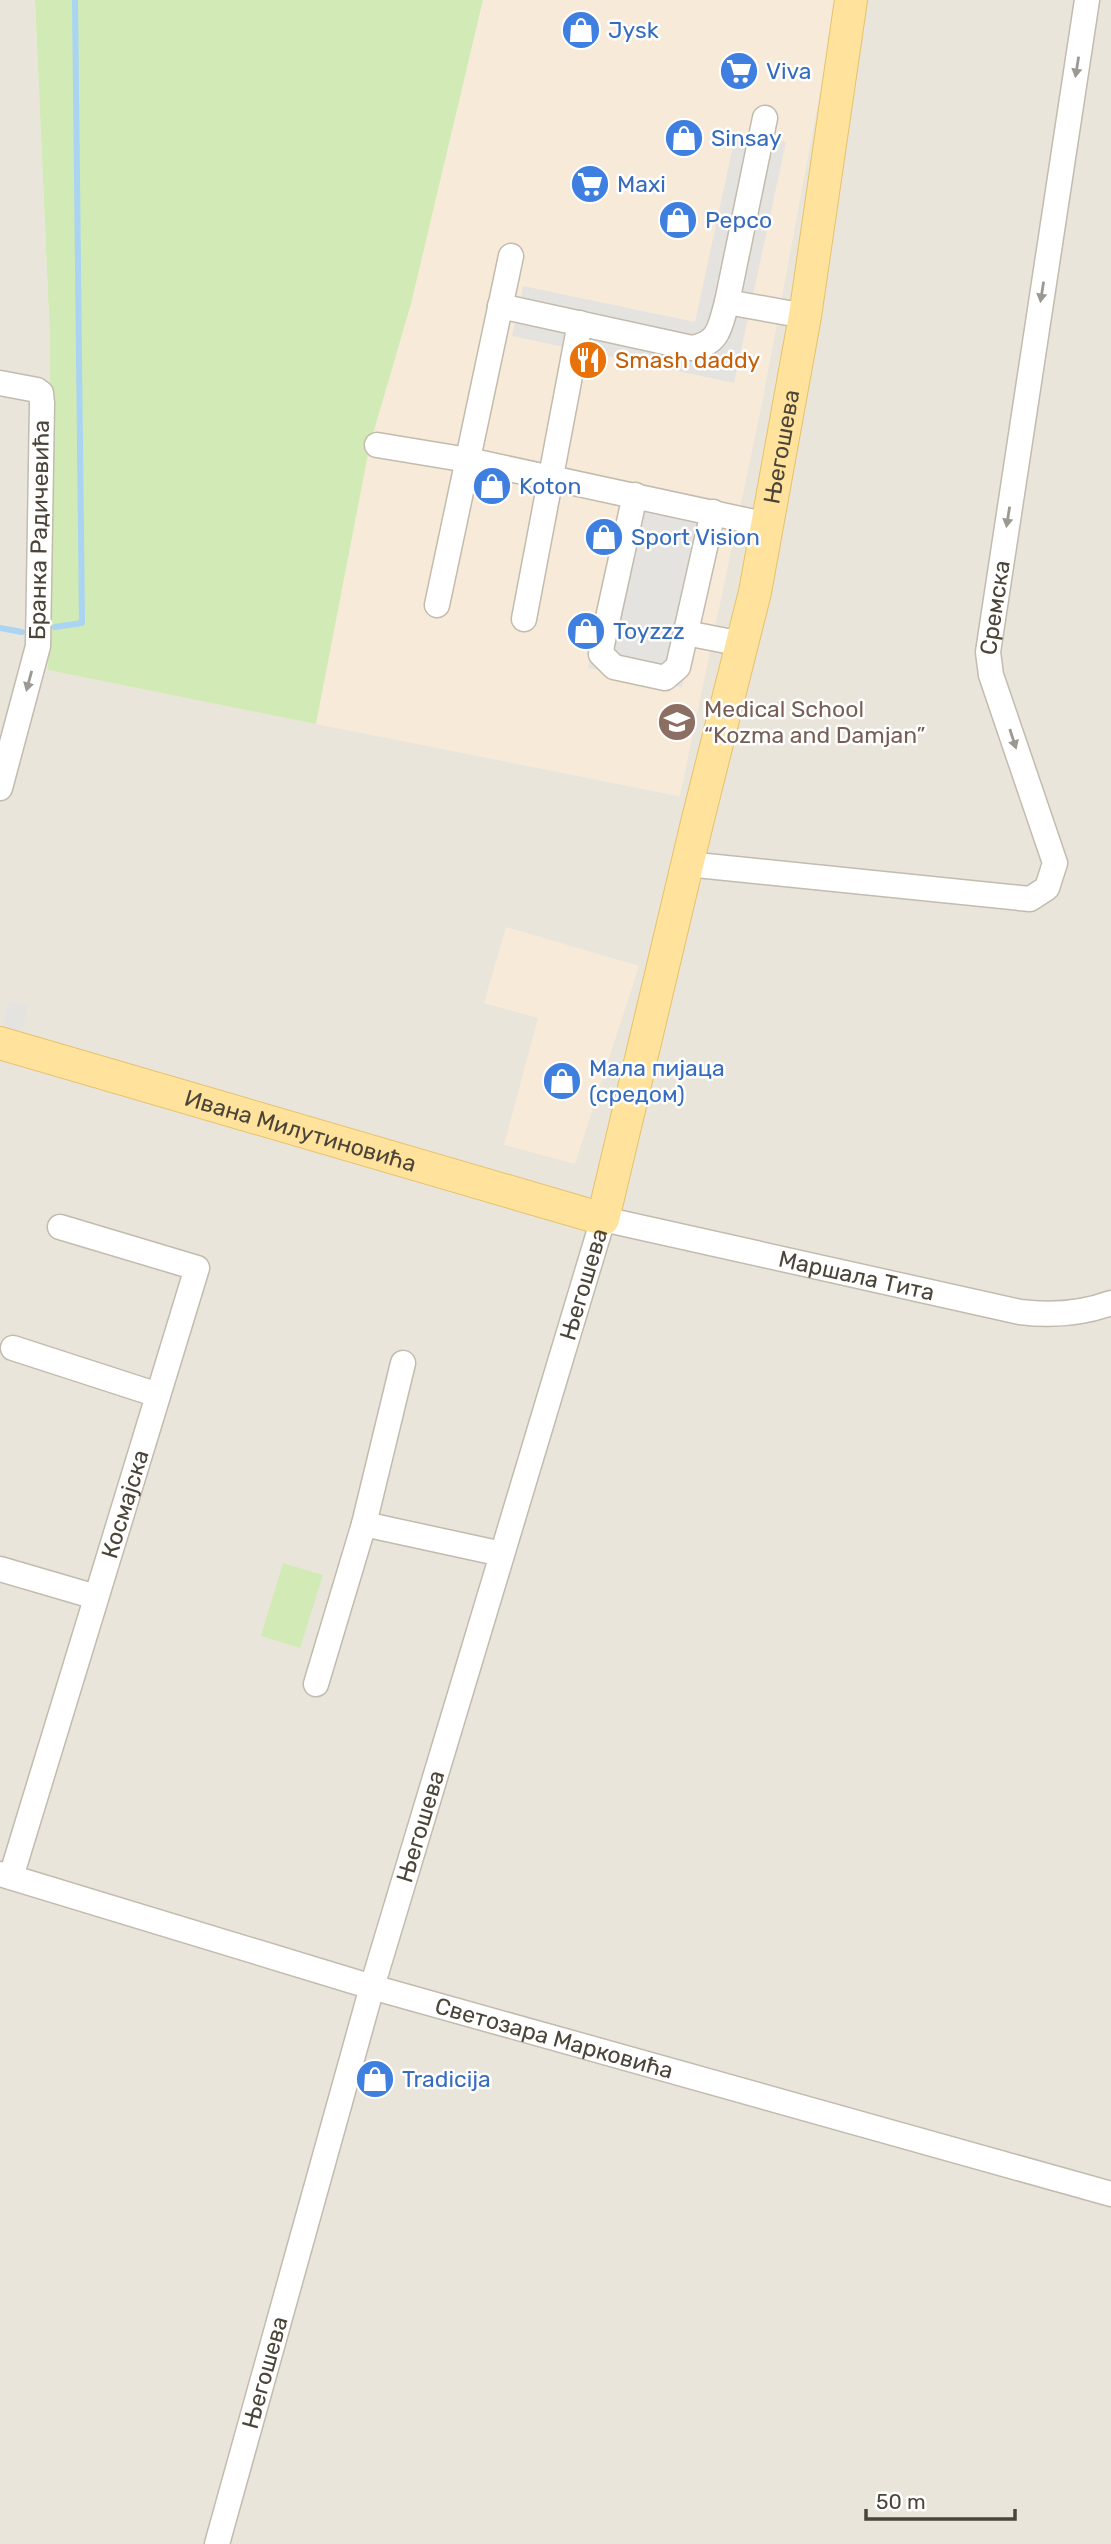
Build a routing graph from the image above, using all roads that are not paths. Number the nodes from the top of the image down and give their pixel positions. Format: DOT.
graph roads {
  1 [pos="851,0"];
  2 [pos="1087,0"];
  3 [pos="765,118"];
  4 [pos="511,256"];
  5 [pos="727,302"];
  6 [pos="500,306"];
  7 [pos="806,316"];
  8 [pos="580,323"];
  9 [pos="0,383"];
  10 [pos="377,445"];
  11 [pos="468,460"];
  12 [pos="551,477"];
  13 [pos="635,495"];
  14 [pos="713,512"];
  15 [pos="768,524"];
  16 [pos="437,605"];
  17 [pos="524,619"];
  18 [pos="686,633"];
  19 [pos="742,644"];
  20 [pos="0,788"];
  21 [pos="687,864"];
  22 [pos="0,1043"];
  23 [pos="603,1219"];
  24 [pos="60,1227"];
  25 [pos="1111,1303"];
  26 [pos="13,1348"];
  27 [pos="403,1363"];
  28 [pos="158,1395"];
  29 [pos="364,1524"];
  30 [pos="502,1554"];
  31 [pos="0,1569"];
  32 [pos="96,1597"];
  33 [pos="316,1684"];
  34 [pos="5,1875"];
  35 [pos="372,1987"];
  36 [pos="1111,2194"];
  37 [pos="217,2544"];
  1 -- 7 [label="main road, Његошева"];
  2 -- 21 [label="street, Сремска, one-way"];
  3 -- 5 [label="street"];
  4 -- 6 [label="street"];
  5 -- 7 [label="street"];
  5 -- 8 [label="street"];
  6 -- 8 [label="street"];
  6 -- 11 [label="street"];
  7 -- 15 [label="main road, Његошева"];
  8 -- 12 [label="street"];
  9 -- 20 [label="street, Бранка Радичевића, one-way"];
  10 -- 11 [label="street"];
  11 -- 12 [label="street"];
  11 -- 16 [label="street"];
  12 -- 13 [label="street"];
  12 -- 17 [label="street"];
  13 -- 14 [label="street"];
  13 -- 18 [label="street"];
  14 -- 15 [label="street"];
  14 -- 18 [label="street"];
  15 -- 19 [label="main road, Његошева"];
  18 -- 19 [label="street"];
  19 -- 21 [label="main road, Његошева"];
  21 -- 23 [label="main road, Његошева"];
  22 -- 23 [label="main road, Ивана Милутиновића"];
  23 -- 25 [label="street, Маршала Тита"];
  23 -- 30 [label="street, Његошева"];
  24 -- 28 [label="street, Космајска"];
  26 -- 28 [label="street"];
  27 -- 29 [label="street"];
  28 -- 32 [label="street, Космајска"];
  29 -- 30 [label="street"];
  29 -- 33 [label="street"];
  30 -- 35 [label="street, Његошева"];
  31 -- 32 [label="street"];
  32 -- 34 [label="street, Космајска"];
  34 -- 35 [label="street, Светозара Марковића"];
  35 -- 36 [label="street, Светозара Марковића"];
  35 -- 37 [label="street, Његошева"];
}
